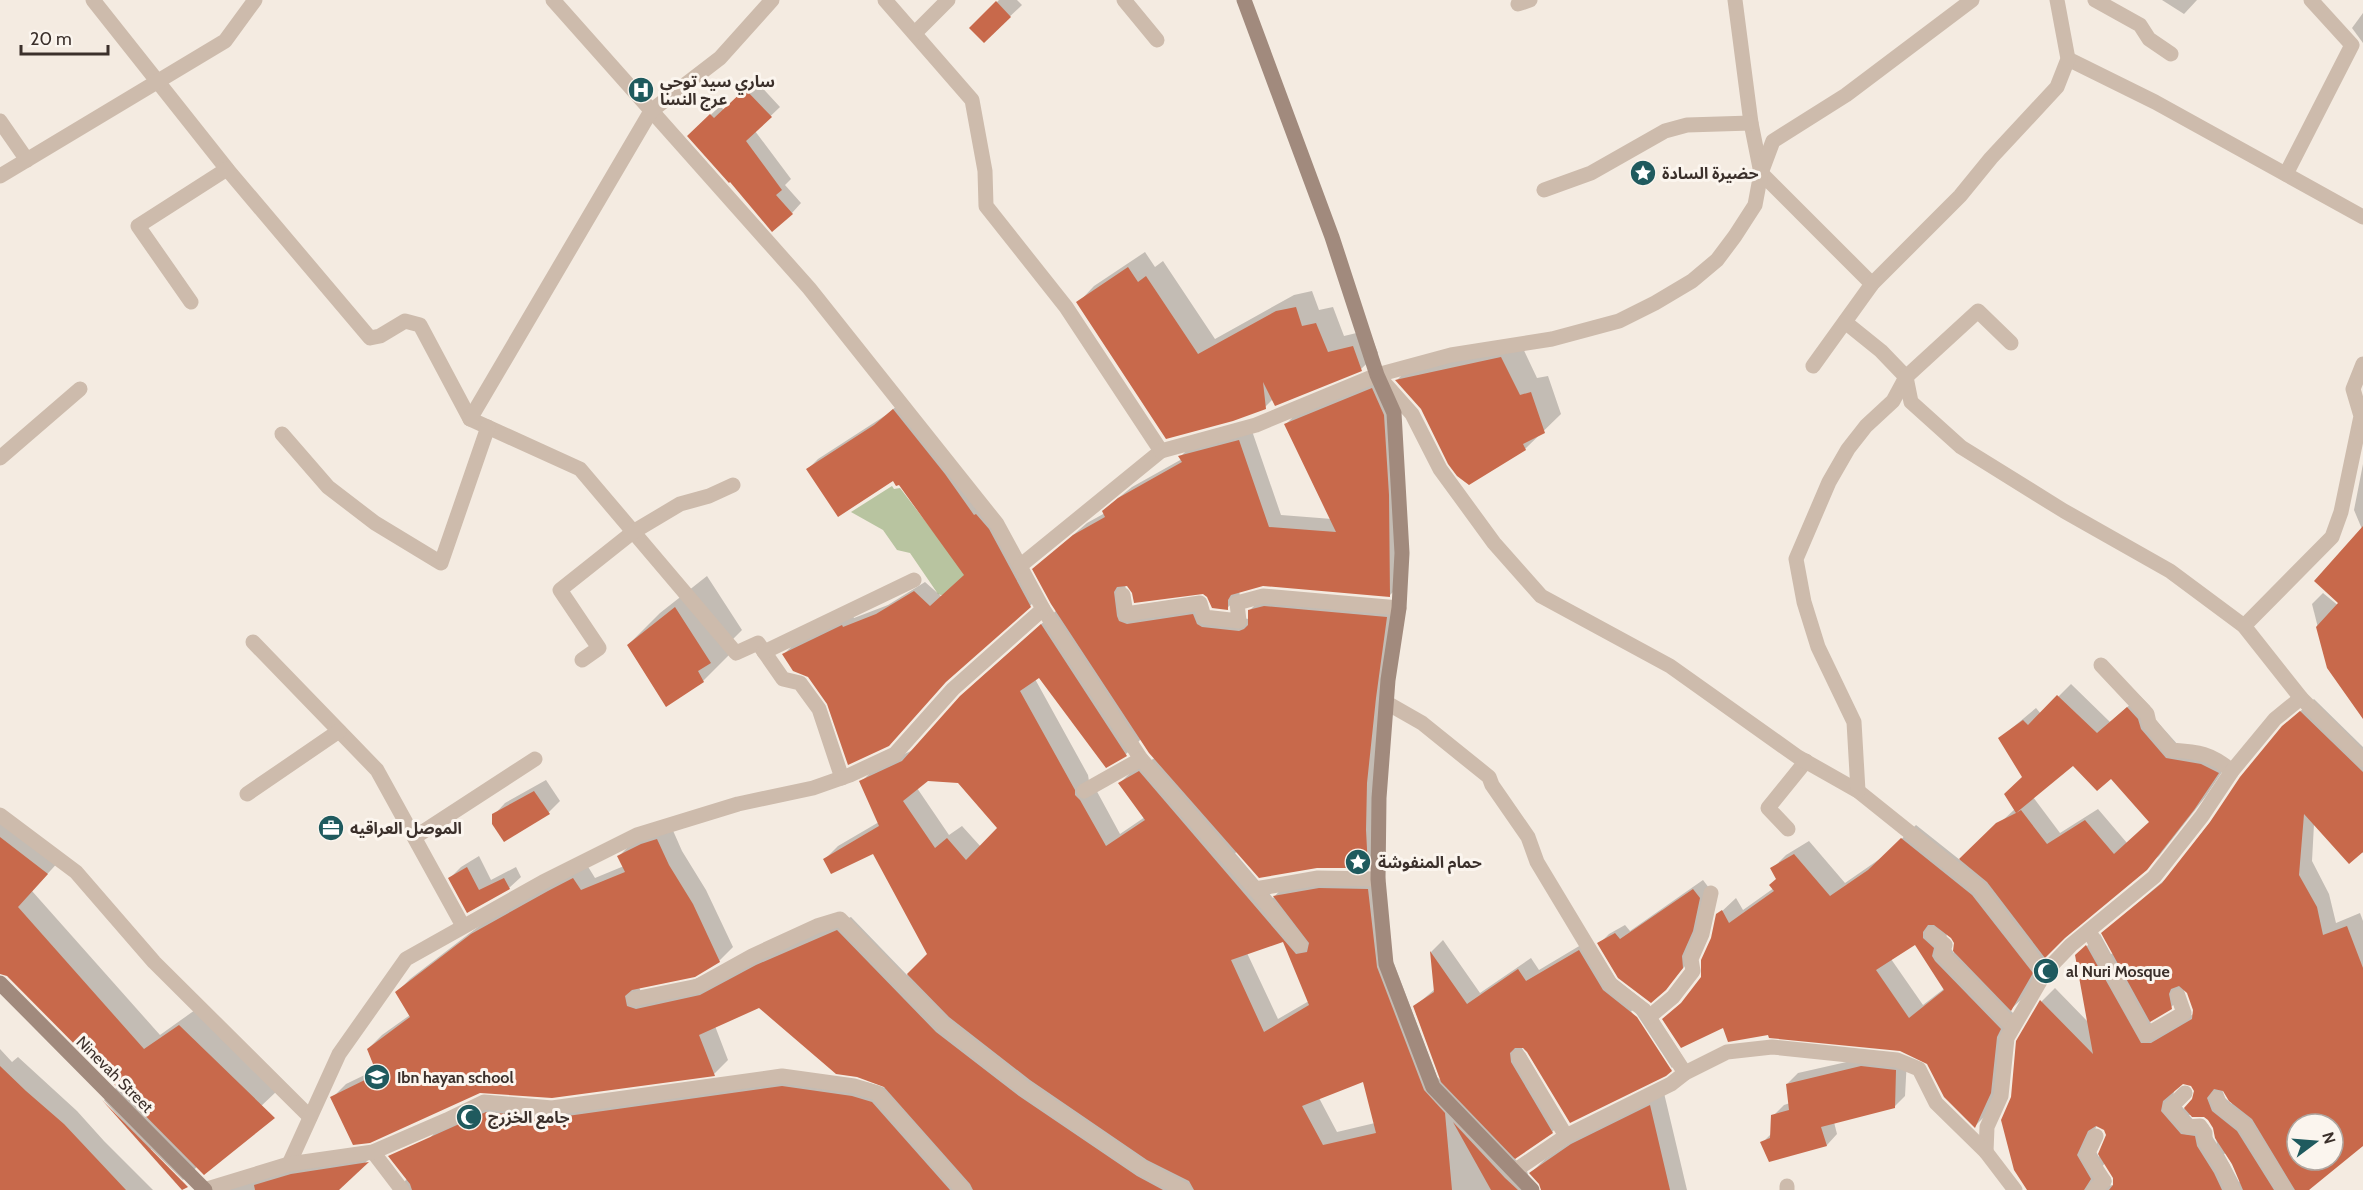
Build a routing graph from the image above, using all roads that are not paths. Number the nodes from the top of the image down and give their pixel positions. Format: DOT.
graph roads {
  1 [pos="93,0"];
  2 [pos="255,0"];
  3 [pos="553,0"];
  4 [pos="772,0"];
  5 [pos="885,0"];
  6 [pos="948,0"];
  7 [pos="1124,0"];
  8 [pos="1244,0"];
  9 [pos="1735,0"];
  10 [pos="1972,0"];
  11 [pos="2057,0"];
  12 [pos="2095,0"];
  13 [pos="2311,0"];
  14 [pos="915,33"];
  15 [pos="1156,40"];
  16 [pos="2171,54"];
  17 [pos="2068,59"];
  18 [pos="157,82"];
  19 [pos="651,111"];
  20 [pos="0,122"];
  21 [pos="1751,123"];
  22 [pos="27,160"];
  23 [pos="227,170"];
  24 [pos="1761,173"];
  25 [pos="2286,174"];
  26 [pos="0,176"];
  27 [pos="1544,190"];
  28 [pos="2363,217"];
  29 [pos="1872,284"];
  30 [pos="191,302"];
  31 [pos="1845,322"];
  32 [pos="2011,344"];
  33 [pos="2363,364"];
  34 [pos="1813,366"];
  35 [pos="1377,375"];
  36 [pos="1906,377"];
  37 [pos="80,389"];
  38 [pos="470,419"];
  39 [pos="488,427"];
  40 [pos="282,434"];
  41 [pos="1161,451"];
  42 [pos="0,458"];
  43 [pos="733,485"];
  44 [pos="633,532"];
  45 [pos="1020,566"];
  46 [pos="914,580"];
  47 [pos="1123,595"];
  48 [pos="1398,608"];
  49 [pos="1043,609"];
  50 [pos="2244,626"];
  51 [pos="253,642"];
  52 [pos="764,652"];
  53 [pos="582,660"];
  54 [pos="2101,665"];
  55 [pos="2301,698"];
  56 [pos="1386,703"];
  57 [pos="339,730"];
  58 [pos="535,759"];
  59 [pos="1142,759"];
  60 [pos="2363,760"];
  61 [pos="1806,761"];
  62 [pos="2232,771"];
  63 [pos="842,778"];
  64 [pos="1084,791"];
  65 [pos="1858,791"];
  66 [pos="247,794"];
  67 [pos="0,815"];
  68 [pos="1788,829"];
  69 [pos="415,837"];
  70 [pos="1378,879"];
  71 [pos="1255,889"];
  72 [pos="1712,893"];
  73 [pos="464,926"];
  74 [pos="2089,931"];
  75 [pos="1932,934"];
  76 [pos="1300,945"];
  77 [pos="2046,971"];
  78 [pos="0,983"];
  79 [pos="2178,996"];
  80 [pos="634,999"];
  81 [pos="1649,1017"];
  82 [pos="2013,1026"];
  83 [pos="1519,1057"];
  84 [pos="1685,1073"];
  85 [pos="2185,1092"];
  86 [pos="2217,1098"];
  87 [pos="310,1117"];
  88 [pos="1566,1136"];
  89 [pos="2096,1136"];
  90 [pos="373,1152"];
  91 [pos="1986,1152"];
  92 [pos="289,1164"];
  93 [pos="1513,1172"];
  94 [pos="2101,1187"];
  95 [pos="204,1190"];
  96 [pos="402,1190"];
  97 [pos="963,1190"];
  98 [pos="1184,1190"];
  99 [pos="1532,1190"];
  100 [pos="2015,1190"];
  101 [pos="2233,1190"];
  102 [pos="2285,1190"];
  1 -- 18 [label="street"];
  2 -- 18 [label="street"];
  3 -- 19 [label="street"];
  4 -- 19 [label="street"];
  5 -- 14 [label="street"];
  6 -- 14 [label="street"];
  7 -- 15 [label="street"];
  8 -- 35 [label="main road"];
  9 -- 21 [label="street"];
  10 -- 24 [label="street"];
  11 -- 17 [label="street"];
  12 -- 16 [label="street"];
  13 -- 25 [label="street"];
  14 -- 41 [label="street"];
  17 -- 25 [label="street"];
  17 -- 29 [label="street"];
  18 -- 22 [label="street"];
  18 -- 23 [label="street"];
  19 -- 38 [label="street"];
  19 -- 45 [label="street"];
  20 -- 22 [label="street"];
  21 -- 24 [label="street"];
  21 -- 27 [label="street"];
  22 -- 26 [label="street"];
  23 -- 30 [label="street"];
  23 -- 38 [label="street"];
  24 -- 29 [label="street"];
  24 -- 35 [label="street"];
  25 -- 28 [label="street"];
  29 -- 31 [label="street"];
  31 -- 34 [label="street"];
  31 -- 36 [label="street"];
  32 -- 36 [label="street"];
  33 -- 50 [label="street"];
  35 -- 41 [label="street"];
  35 -- 48 [label="main road"];
  35 -- 61 [label="street"];
  36 -- 50 [label="street"];
  36 -- 65 [label="street"];
  37 -- 42 [label="street"];
  38 -- 39 [label="street"];
  39 -- 40 [label="street"];
  39 -- 44 [label="street"];
  41 -- 45 [label="street"];
  43 -- 44 [label="street"];
  44 -- 52 [label="street"];
  44 -- 53 [label="street"];
  45 -- 49 [label="street"];
  46 -- 52 [label="street"];
  47 -- 48 [label="street"];
  48 -- 56 [label="main road"];
  49 -- 59 [label="street"];
  49 -- 63 [label="street"];
  50 -- 55 [label="street"];
  51 -- 57 [label="street"];
  52 -- 63 [label="street"];
  54 -- 62 [label="street"];
  55 -- 60 [label="street"];
  55 -- 62 [label="street"];
  56 -- 70 [label="main road"];
  56 -- 81 [label="street"];
  57 -- 66 [label="street"];
  57 -- 69 [label="street"];
  58 -- 69 [label="street"];
  59 -- 64 [label="street"];
  59 -- 71 [label="street"];
  61 -- 65 [label="street"];
  61 -- 68 [label="street"];
  62 -- 74 [label="street"];
  63 -- 73 [label="street"];
  65 -- 77 [label="street"];
  67 -- 87 [label="street"];
  69 -- 73 [label="street"];
  70 -- 71 [label="street"];
  70 -- 93 [label="main road"];
  71 -- 76 [label="street"];
  72 -- 81 [label="street"];
  73 -- 87 [label="street"];
  74 -- 77 [label="street"];
  74 -- 79 [label="street"];
  75 -- 82 [label="street"];
  77 -- 82 [label="street"];
  78 -- 95 [label="main road, Ninevah Street"];
  80 -- 98 [label="street"];
  81 -- 84 [label="street"];
  82 -- 91 [label="street"];
  83 -- 88 [label="street"];
  84 -- 88 [label="street"];
  84 -- 91 [label="street"];
  85 -- 101 [label="street"];
  86 -- 102 [label="street"];
  87 -- 92 [label="street"];
  88 -- 93 [label="street"];
  89 -- 94 [label="street"];
  90 -- 92 [label="street"];
  90 -- 96 [label="street"];
  90 -- 97 [label="street"];
  91 -- 100 [label="street"];
  92 -- 95 [label="street"];
  93 -- 99 [label="main road"];
}
